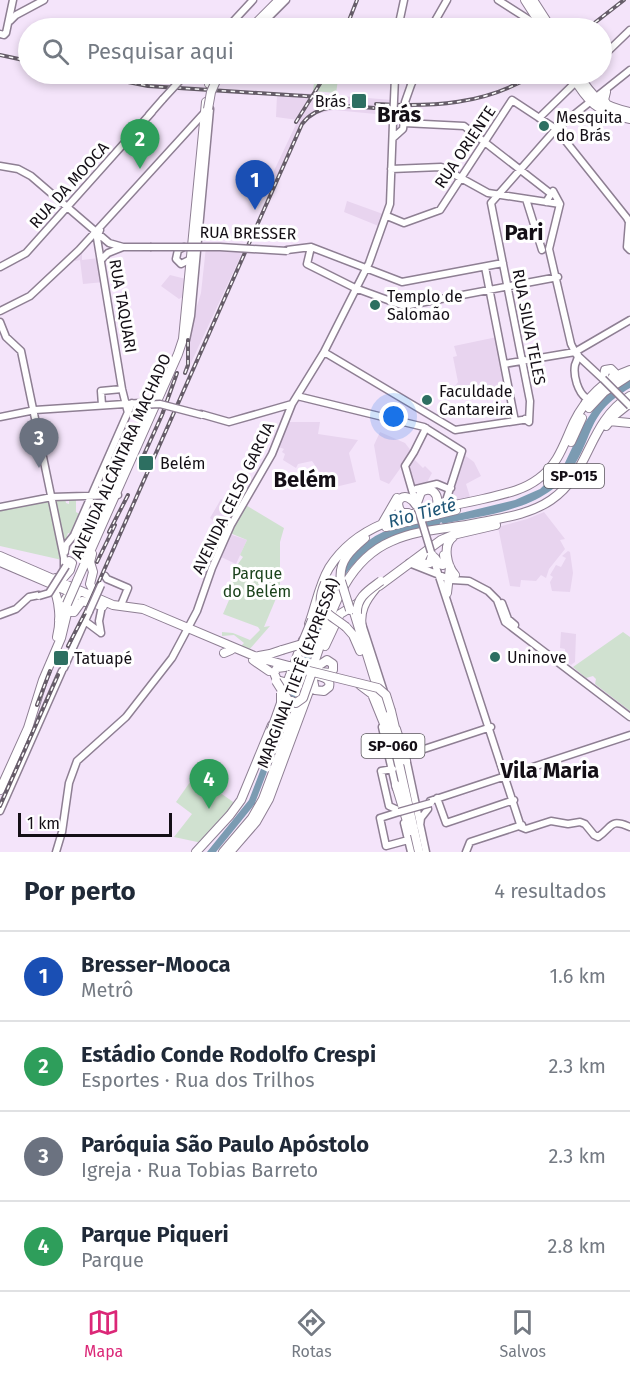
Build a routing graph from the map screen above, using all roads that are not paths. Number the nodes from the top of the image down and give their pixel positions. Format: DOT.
graph roads {
  1 [pos="13,0"];
  2 [pos="44,0"];
  3 [pos="253,0"];
  4 [pos="447,0"];
  5 [pos="498,0"];
  6 [pos="525,0"];
  7 [pos="533,0"];
  8 [pos="280,2"];
  9 [pos="16,12"];
  10 [pos="236,18"];
  11 [pos="265,18"];
  12 [pos="438,18"];
  13 [pos="531,18"];
  14 [pos="537,18"];
  15 [pos="538,18"];
  16 [pos="630,30"];
  17 [pos="2,35"];
  18 [pos="612,47"];
  19 [pos="628,73"];
  20 [pos="177,84"];
  21 [pos="213,84"];
  22 [pos="214,84"];
  23 [pos="395,84"];
  24 [pos="411,84"];
  25 [pos="573,84"];
  26 [pos="583,84"];
  27 [pos="606,92"];
  28 [pos="594,101"];
  29 [pos="609,107"];
  30 [pos="207,110"];
  31 [pos="152,112"];
  32 [pos="630,112"];
  33 [pos="143,117"];
  34 [pos="539,118"];
  35 [pos="630,120"];
  36 [pos="404,122"];
  37 [pos="208,127"];
  38 [pos="556,129"];
  39 [pos="395,132"];
  40 [pos="205,140"];
  41 [pos="485,142"];
  42 [pos="0,165"];
  43 [pos="391,169"];
  44 [pos="520,169"];
  45 [pos="460,179"];
  46 [pos="550,193"];
  47 [pos="497,195"];
  48 [pos="528,198"];
  49 [pos="546,202"];
  50 [pos="560,204"];
  51 [pos="66,207"];
  52 [pos="387,218"];
  53 [pos="82,219"];
  54 [pos="97,233"];
  55 [pos="193,242"];
  56 [pos="134,247"];
  57 [pos="151,247"];
  58 [pos="184,247"];
  59 [pos="214,247"];
  60 [pos="119,248"];
  61 [pos="547,248"];
  62 [pos="291,249"];
  63 [pos="629,249"];
  64 [pos="308,250"];
  65 [pos="101,260"];
  66 [pos="191,261"];
  67 [pos="503,264"];
  68 [pos="0,267"];
  69 [pos="483,267"];
  70 [pos="366,269"];
  71 [pos="196,275"];
  72 [pos="557,277"];
  73 [pos="507,286"];
  74 [pos="197,287"];
  75 [pos="356,289"];
  76 [pos="490,290"];
  77 [pos="0,311"];
  78 [pos="630,321"];
  79 [pos="0,322"];
  80 [pos="186,340"];
  81 [pos="324,352"];
  82 [pos="577,353"];
  83 [pos="522,362"];
  84 [pos="587,362"];
  85 [pos="175,364"];
  86 [pos="504,365"];
  87 [pos="630,372"];
  88 [pos="607,379"];
  89 [pos="122,389"];
  90 [pos="594,394"];
  91 [pos="297,396"];
  92 [pos="629,402"];
  93 [pos="292,404"];
  94 [pos="102,405"];
  95 [pos="134,406"];
  96 [pos="582,408"];
  97 [pos="33,410"];
  98 [pos="0,417"];
  99 [pos="437,420"];
  100 [pos="515,421"];
  101 [pos="609,421"];
  102 [pos="630,421"];
  103 [pos="574,427"];
  104 [pos="428,429"];
  105 [pos="452,430"];
  106 [pos="596,440"];
  107 [pos="448,442"];
  108 [pos="567,446"];
  109 [pos="407,472"];
  110 [pos="580,472"];
  111 [pos="548,473"];
  112 [pos="449,488"];
  113 [pos="416,489"];
  114 [pos="399,494"];
  115 [pos="502,494"];
  116 [pos="117,495"];
  117 [pos="91,496"];
  118 [pos="52,497"];
  119 [pos="482,501"];
  120 [pos="448,502"];
  121 [pos="548,505"];
  122 [pos="418,506"];
  123 [pos="0,507"];
  124 [pos="431,508"];
  125 [pos="409,515"];
  126 [pos="385,523"];
  127 [pos="490,523"];
  128 [pos="374,532"];
  129 [pos="460,532"];
  130 [pos="390,542"];
  131 [pos="93,550"];
  132 [pos="430,552"];
  133 [pos="342,554"];
  134 [pos="2,559"];
  135 [pos="86,561"];
  136 [pos="361,562"];
  137 [pos="407,563"];
  138 [pos="66,566"];
  139 [pos="83,571"];
  140 [pos="447,577"];
  141 [pos="327,580"];
  142 [pos="382,580"];
  143 [pos="54,582"];
  144 [pos="76,583"];
  145 [pos="376,588"];
  146 [pos="368,598"];
  147 [pos="85,601"];
  148 [pos="121,605"];
  149 [pos="319,608"];
  150 [pos="355,614"];
  151 [pos="2,616"];
  152 [pos="59,620"];
  153 [pos="334,620"];
  154 [pos="68,621"];
  155 [pos="85,621"];
  156 [pos="186,630"];
  157 [pos="198,630"];
  158 [pos="306,636"];
  159 [pos="212,638"];
  160 [pos="59,640"];
  161 [pos="232,649"];
  162 [pos="368,653"];
  163 [pos="260,658"];
  164 [pos="334,666"];
  165 [pos="289,669"];
  166 [pos="316,674"];
  167 [pos="276,681"];
  168 [pos="373,688"];
  169 [pos="281,702"];
  170 [pos="630,712"];
  171 [pos="389,713"];
  172 [pos="630,717"];
  173 [pos="394,725"];
  174 [pos="490,727"];
  175 [pos="627,736"];
  176 [pos="393,738"];
  177 [pos="17,747"];
  178 [pos="266,748"];
  179 [pos="284,753"];
  180 [pos="406,758"];
  181 [pos="10,768"];
  182 [pos="393,769"];
  183 [pos="507,775"];
  184 [pos="0,783"];
  185 [pos="396,789"];
  186 [pos="0,790"];
  187 [pos="514,801"];
  188 [pos="432,803"];
  189 [pos="411,804"];
  190 [pos="0,811"];
  191 [pos="398,811"];
  192 [pos="419,826"];
  193 [pos="524,826"];
  194 [pos="630,827"];
  195 [pos="244,828"];
  196 [pos="410,831"];
  197 [pos="408,840"];
  198 [pos="55,850"];
  199 [pos="200,852"];
  200 [pos="223,852"];
  201 [pos="230,852"];
  202 [pos="418,852"];
  203 [pos="467,852"];
  1 -- 9 [label="main road"];
  2 -- 9 [label="main road"];
  3 -- 10 [label="main road"];
  4 -- 12 [label="main road"];
  5 -- 13 [label="main road"];
  6 -- 14 [label="highway"];
  7 -- 15 [label="highway"];
  8 -- 11 [label="highway"];
  9 -- 17 [label="main road"];
  16 -- 18 [label="main road"];
  19 -- 27 [label="main road"];
  19 -- 28 [label="main road"];
  20 -- 31 [label="main road, RUA DA MOOCA, bridge"];
  21 -- 30 [label="highway, bridge"];
  22 -- 30 [label="highway, bridge"];
  23 -- 39 [label="main road, AVENIDA CELSO GARCIA, bridge"];
  24 -- 36 [label="main road, bridge"];
  25 -- 34 [label="main road"];
  26 -- 28 [label="highway"];
  27 -- 28 [label="main road"];
  27 -- 29 [label="highway"];
  28 -- 29 [label="highway"];
  28 -- 35 [label="highway"];
  28 -- 38 [label="main road"];
  29 -- 32 [label="highway"];
  30 -- 37 [label="main road, AVENIDA ALCÂNTARA MACHADO"];
  30 -- 40 [label="highway, AVENIDA ALCÂNTARA MACHADO"];
  30 -- 54 [label="main road"];
  30 -- 55 [label="highway, AVENIDA ALCÂNTARA MACHADO"];
  31 -- 33 [label="main road"];
  31 -- 51 [label="main road, RUA DA MOOCA"];
  34 -- 38 [label="main road"];
  34 -- 41 [label="main road, RUA ORIENTE"];
  36 -- 39 [label="main road"];
  36 -- 41 [label="main road"];
  37 -- 40 [label="highway"];
  37 -- 66 [label="main road, AVENIDA ALCÂNTARA MACHADO"];
  38 -- 44 [label="main road"];
  38 -- 63 [label="main road"];
  39 -- 43 [label="main road, AVENIDA CELSO GARCIA"];
  40 -- 71 [label="highway, AVENIDA ALCÂNTARA MACHADO"];
  41 -- 44 [label="main road"];
  41 -- 45 [label="main road, RUA ORIENTE"];
  42 -- 51 [label="main road"];
  43 -- 45 [label="main road"];
  43 -- 52 [label="main road, AVENIDA CELSO GARCIA"];
  44 -- 46 [label="main road"];
  44 -- 47 [label="main road"];
  45 -- 47 [label="main road"];
  45 -- 52 [label="main road, RUA ORIENTE"];
  46 -- 49 [label="main road"];
  46 -- 50 [label="main road"];
  47 -- 48 [label="main road"];
  47 -- 67 [label="main road, RUA SILVA TELES"];
  48 -- 49 [label="main road"];
  48 -- 61 [label="main road"];
  49 -- 50 [label="main road"];
  50 -- 61 [label="main road"];
  51 -- 53 [label="main road"];
  51 -- 53 [label="main road"];
  51 -- 68 [label="main road, RUA DA MOOCA"];
  52 -- 70 [label="main road, AVENIDA CELSO GARCIA"];
  53 -- 54 [label="main road"];
  54 -- 56 [label="main road, RUA BRESSER"];
  54 -- 60 [label="main road"];
  54 -- 65 [label="main road, RUA TAQUARI"];
  54 -- 77 [label="main road"];
  55 -- 66 [label="main road, AVENIDA ALCÂNTARA MACHADO"];
  55 -- 85 [label="highway, AVENIDA ALCÂNTARA MACHADO"];
  56 -- 57 [label="main road, RUA BRESSER"];
  56 -- 60 [label="main road"];
  57 -- 58 [label="main road, RUA BRESSER, bridge"];
  57 -- 62 [label="main road, RUA BRESSER, bridge"];
  58 -- 59 [label="main road, RUA BRESSER, bridge"];
  58 -- 66 [label="main road"];
  59 -- 62 [label="main road, RUA BRESSER, bridge"];
  59 -- 71 [label="main road"];
  60 -- 65 [label="main road"];
  61 -- 72 [label="main road"];
  62 -- 64 [label="main road, RUA BRESSER"];
  64 -- 70 [label="main road, RUA BRESSER"];
  64 -- 75 [label="main road"];
  65 -- 89 [label="main road, RUA TAQUARI"];
  66 -- 71 [label="highway"];
  66 -- 74 [label="main road, AVENIDA ALCÂNTARA MACHADO"];
  66 -- 85 [label="main road, AVENIDA ALCÂNTARA MACHADO"];
  67 -- 69 [label="main road, RUA BRESSER"];
  67 -- 73 [label="main road, RUA SILVA TELES"];
  69 -- 70 [label="main road, RUA BRESSER"];
  69 -- 76 [label="main road"];
  70 -- 75 [label="main road, AVENIDA CELSO GARCIA"];
  71 -- 74 [label="main road"];
  71 -- 80 [label="highway, AVENIDA ALCÂNTARA MACHADO"];
  72 -- 73 [label="main road"];
  72 -- 82 [label="main road"];
  73 -- 76 [label="main road"];
  73 -- 83 [label="main road, RUA SILVA TELES"];
  74 -- 80 [label="main road, AVENIDA ALCÂNTARA MACHADO"];
  75 -- 76 [label="main road"];
  75 -- 81 [label="main road, AVENIDA CELSO GARCIA"];
  76 -- 86 [label="main road"];
  78 -- 82 [label="main road"];
  79 -- 97 [label="main road"];
  80 -- 85 [label="highway, AVENIDA ALCÂNTARA MACHADO"];
  81 -- 91 [label="main road, AVENIDA CELSO GARCIA"];
  81 -- 99 [label="main road"];
  82 -- 83 [label="main road"];
  82 -- 84 [label="main road"];
  82 -- 96 [label="main road"];
  83 -- 86 [label="main road"];
  83 -- 100 [label="main road, RUA SILVA TELES"];
  84 -- 88 [label="main road"];
  84 -- 90 [label="main road"];
  85 -- 116 [label="highway, AVENIDA ALCÂNTARA MACHADO"];
  86 -- 100 [label="main road"];
  87 -- 88 [label="highway"];
  87 -- 108 [label="highway, MARGINAL TIETÊ (EXPRESSA) / SP-015"];
  88 -- 90 [label="highway"];
  88 -- 92 [label="main road, bridge"];
  88 -- 103 [label="highway"];
  89 -- 94 [label="main road"];
  89 -- 95 [label="main road, RUA TAQUARI"];
  90 -- 96 [label="highway"];
  91 -- 93 [label="main road, AVENIDA CELSO GARCIA"];
  91 -- 104 [label="main road"];
  92 -- 101 [label="highway"];
  92 -- 102 [label="highway"];
  92 -- 106 [label="highway"];
  92 -- 110 [label="highway, MARGINAL TIETÊ (EXPRESSA) / SP-015"];
  93 -- 95 [label="main road, bridge"];
  93 -- 156 [label="main road, AVENIDA CELSO GARCIA"];
  94 -- 95 [label="main road"];
  94 -- 97 [label="main road"];
  95 -- 117 [label="main road"];
  96 -- 108 [label="highway"];
  97 -- 98 [label="main road"];
  97 -- 118 [label="main road"];
  99 -- 104 [label="main road"];
  99 -- 105 [label="main road"];
  100 -- 105 [label="main road"];
  101 -- 102 [label="highway"];
  101 -- 110 [label="highway"];
  103 -- 108 [label="highway"];
  103 -- 111 [label="highway"];
  104 -- 107 [label="main road"];
  104 -- 109 [label="main road"];
  105 -- 107 [label="main road"];
  106 -- 110 [label="highway"];
  106 -- 121 [label="highway"];
  107 -- 112 [label="main road"];
  108 -- 111 [label="highway"];
  108 -- 115 [label="highway"];
  108 -- 128 [label="highway, MARGINAL TIETÊ (EXPRESSA) / SP-015"];
  109 -- 113 [label="main road"];
  109 -- 122 [label="main road"];
  110 -- 121 [label="highway"];
  110 -- 127 [label="highway, MARGINAL TIETÊ (EXPRESSA) / SP-015"];
  110 -- 129 [label="highway"];
  111 -- 119 [label="highway"];
  112 -- 113 [label="main road"];
  112 -- 120 [label="main road"];
  113 -- 122 [label="main road"];
  114 -- 126 [label="highway"];
  115 -- 119 [label="highway"];
  115 -- 120 [label="highway"];
  116 -- 117 [label="main road"];
  116 -- 131 [label="highway, AVENIDA ALCÂNTARA MACHADO"];
  116 -- 135 [label="highway, AVENIDA ALCÂNTARA MACHADO"];
  117 -- 118 [label="main road"];
  117 -- 138 [label="main road"];
  118 -- 123 [label="main road"];
  118 -- 138 [label="main road"];
  119 -- 125 [label="highway"];
  120 -- 124 [label="highway"];
  121 -- 127 [label="highway"];
  122 -- 124 [label="highway"];
  122 -- 125 [label="highway"];
  122 -- 132 [label="main road, bridge"];
  124 -- 125 [label="highway"];
  125 -- 126 [label="highway"];
  125 -- 133 [label="highway"];
  126 -- 133 [label="highway"];
  127 -- 129 [label="highway"];
  127 -- 130 [label="highway, MARGINAL TIETÊ (EXPRESSA) / SP-015"];
  127 -- 132 [label="highway"];
  128 -- 141 [label="highway, MARGINAL TIETÊ (EXPRESSA) / SP-015"];
  128 -- 150 [label="highway, SP-060, bridge"];
  129 -- 130 [label="highway, SP-015"];
  129 -- 132 [label="highway"];
  129 -- 132 [label="highway"];
  129 -- 132 [label="highway"];
  129 -- 140 [label="highway"];
  130 -- 136 [label="highway, MARGINAL TIETÊ (EXPRESSA) / SP-015"];
  131 -- 139 [label="highway, AVENIDA ALCÂNTARA MACHADO"];
  131 -- 147 [label="highway"];
  132 -- 137 [label="highway"];
  132 -- 137 [label="highway"];
  132 -- 140 [label="main road"];
  132 -- 142 [label="highway"];
  133 -- 141 [label="highway"];
  133 -- 158 [label="highway"];
  134 -- 143 [label="highway"];
  134 -- 143 [label="highway"];
  134 -- 147 [label="highway"];
  134 -- 156 [label="highway"];
  135 -- 138 [label="highway"];
  135 -- 139 [label="highway, AVENIDA ALCÂNTARA MACHADO"];
  136 -- 150 [label="highway, SP-060, bridge"];
  136 -- 179 [label="highway, MARGINAL TIETÊ (EXPRESSA) / SP-015"];
  137 -- 140 [label="main road"];
  137 -- 142 [label="highway"];
  137 -- 145 [label="highway"];
  137 -- 153 [label="highway"];
  138 -- 143 [label="highway"];
  138 -- 151 [label="main road, bridge"];
  139 -- 144 [label="highway, AVENIDA ALCÂNTARA MACHADO"];
  140 -- 170 [label="main road"];
  140 -- 172 [label="main road"];
  140 -- 174 [label="main road"];
  140 -- 174 [label="main road"];
  141 -- 149 [label="highway, MARGINAL TIETÊ (EXPRESSA) / SP-015"];
  141 -- 168 [label="highway, bridge"];
  142 -- 150 [label="highway, bridge"];
  143 -- 144 [label="highway"];
  143 -- 147 [label="highway"];
  143 -- 152 [label="highway"];
  144 -- 147 [label="highway, AVENIDA ALCÂNTARA MACHADO, bridge"];
  144 -- 147 [label="highway"];
  145 -- 146 [label="highway"];
  145 -- 153 [label="highway"];
  146 -- 150 [label="main road"];
  146 -- 162 [label="highway"];
  147 -- 148 [label="highway"];
  147 -- 154 [label="highway"];
  147 -- 155 [label="main road"];
  147 -- 156 [label="highway"];
  147 -- 160 [label="highway, AVENIDA ALCÂNTARA MACHADO"];
  148 -- 155 [label="main road, bridge"];
  148 -- 156 [label="highway"];
  149 -- 158 [label="highway, MARGINAL TIETÊ (EXPRESSA) / SP-015"];
  149 -- 163 [label="highway, bridge"];
  150 -- 162 [label="highway"];
  150 -- 168 [label="highway"];
  150 -- 176 [label="highway, SP-060"];
  150 -- 180 [label="main road"];
  150 -- 202 [label="highway, SP-060"];
  152 -- 154 [label="highway"];
  152 -- 160 [label="highway"];
  153 -- 166 [label="highway"];
  153 -- 179 [label="highway"];
  154 -- 160 [label="highway"];
  155 -- 190 [label="main road"];
  156 -- 157 [label="highway"];
  156 -- 159 [label="highway"];
  156 -- 161 [label="highway"];
  156 -- 198 [label="main road, AVENIDA CELSO GARCIA"];
  157 -- 159 [label="highway"];
  157 -- 161 [label="highway"];
  158 -- 163 [label="highway"];
  158 -- 165 [label="highway, SP-015"];
  158 -- 165 [label="highway"];
  158 -- 169 [label="highway, MARGINAL TIETÊ (EXPRESSA) / SP-015"];
  159 -- 161 [label="highway"];
  160 -- 177 [label="highway"];
  160 -- 181 [label="highway"];
  161 -- 163 [label="highway"];
  162 -- 189 [label="highway, SP-060"];
  163 -- 165 [label="highway"];
  163 -- 167 [label="highway"];
  163 -- 169 [label="highway"];
  164 -- 166 [label="highway, bridge"];
  165 -- 166 [label="highway, bridge"];
  165 -- 169 [label="highway"];
  166 -- 167 [label="highway, bridge"];
  166 -- 168 [label="highway, bridge"];
  166 -- 179 [label="highway"];
  167 -- 178 [label="highway, bridge"];
  168 -- 171 [label="highway, bridge"];
  168 -- 182 [label="main road"];
  168 -- 196 [label="highway, SP-060"];
  169 -- 178 [label="highway, MARGINAL TIETÊ (EXPRESSA) / SP-015"];
  169 -- 199 [label="highway"];
  171 -- 173 [label="highway"];
  171 -- 176 [label="highway"];
  173 -- 180 [label="highway"];
  173 -- 189 [label="highway"];
  174 -- 180 [label="main road"];
  174 -- 183 [label="main road"];
  175 -- 183 [label="main road"];
  176 -- 202 [label="highway, SP-060"];
  177 -- 181 [label="highway"];
  177 -- 184 [label="highway"];
  178 -- 199 [label="highway, MARGINAL TIETÊ (EXPRESSA) / SP-015"];
  179 -- 195 [label="highway, MARGINAL TIETÊ (EXPRESSA) / SP-015"];
  179 -- 201 [label="highway"];
  180 -- 192 [label="main road"];
  181 -- 186 [label="highway"];
  182 -- 185 [label="main road"];
  182 -- 191 [label="main road"];
  183 -- 187 [label="main road"];
  183 -- 188 [label="main road"];
  185 -- 196 [label="highway"];
  185 -- 197 [label="main road"];
  187 -- 188 [label="main road"];
  187 -- 193 [label="main road"];
  188 -- 191 [label="main road, bridge"];
  188 -- 192 [label="main road"];
  189 -- 202 [label="highway, SP-060"];
  191 -- 197 [label="main road"];
  192 -- 202 [label="main road"];
  193 -- 194 [label="main road"];
  193 -- 203 [label="main road"];
  195 -- 200 [label="highway, MARGINAL TIETÊ (EXPRESSA) / SP-015"];
  195 -- 201 [label="highway"];
  196 -- 202 [label="highway, SP-060"];
  197 -- 202 [label="main road"];
}
